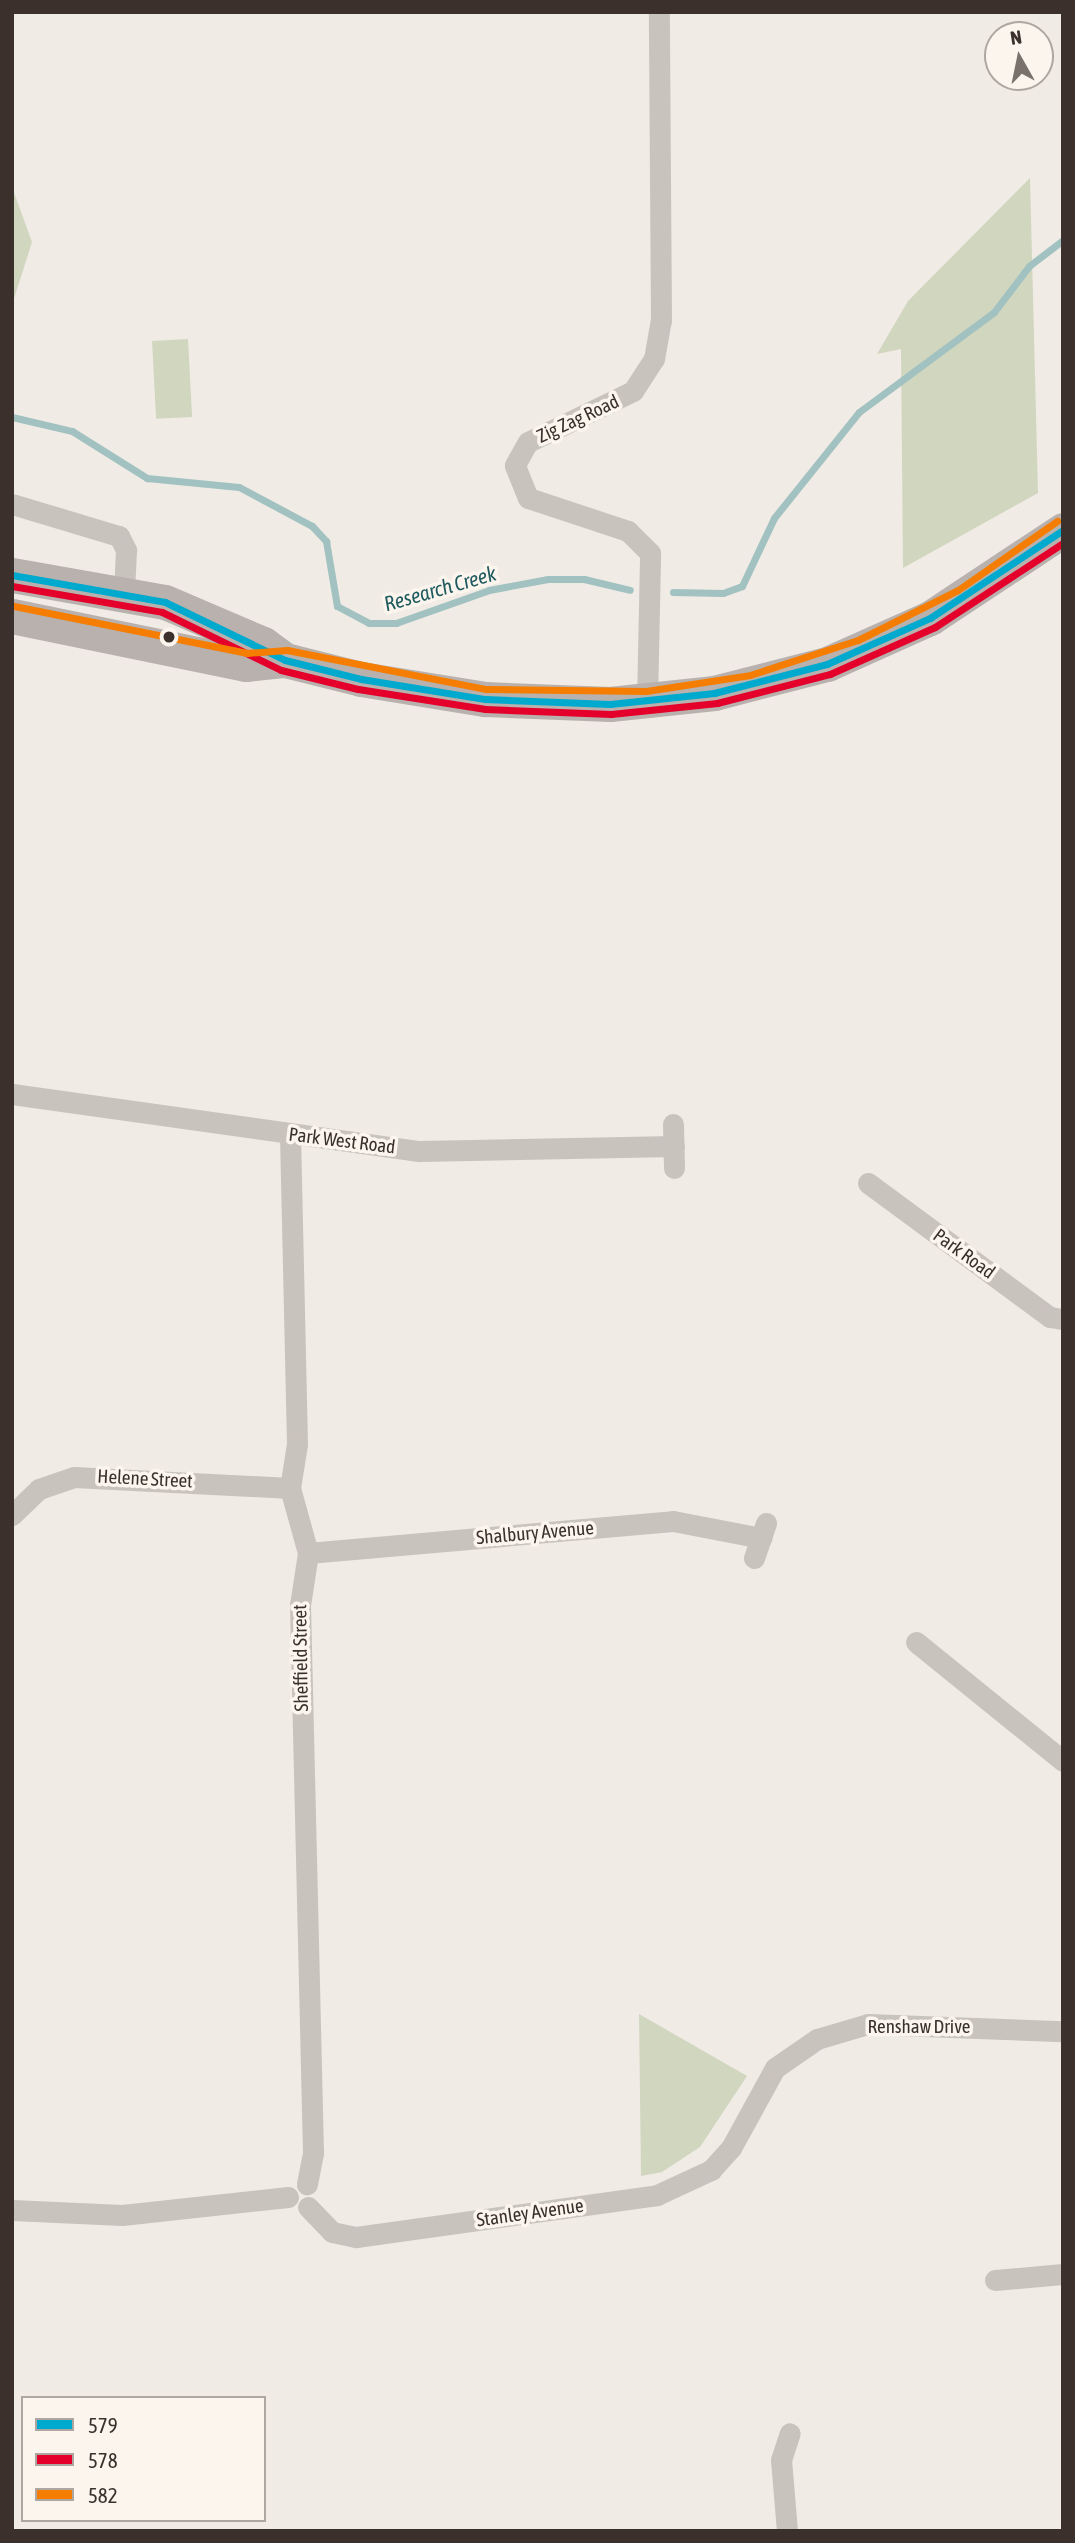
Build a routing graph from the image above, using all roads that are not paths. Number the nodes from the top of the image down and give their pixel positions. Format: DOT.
graph roads {
  1 [pos="659,12"];
  2 [pos="12,504"];
  3 [pos="1063,530"];
  4 [pos="12,575"];
  5 [pos="124,592"];
  6 [pos="12,616"];
  7 [pos="117,642"];
  8 [pos="285,660"];
  9 [pos="647,702"];
  10 [pos="12,1094"];
  11 [pos="673,1124"];
  12 [pos="290,1135"];
  13 [pos="674,1146"];
  14 [pos="674,1168"];
  15 [pos="868,1183"];
  16 [pos="1063,1319"];
  17 [pos="289,1488"];
  18 [pos="12,1515"];
  19 [pos="308,1553"];
  20 [pos="754,1558"];
  21 [pos="916,1642"];
  22 [pos="1063,1761"];
  23 [pos="1063,2031"];
  24 [pos="740,2132"];
  25 [pos="307,2183"];
  26 [pos="288,2197"];
  27 [pos="308,2207"];
  28 [pos="12,2210"];
  29 [pos="1063,2274"];
  30 [pos="995,2280"];
  31 [pos="790,2433"];
  32 [pos="787,2531"];
  1 -- 9 [label="street, Zig Zag Road"];
  2 -- 5 [label="street"];
  3 -- 9 [label="main road"];
  4 -- 5 [label="main road"];
  5 -- 7 [label="main road"];
  5 -- 8 [label="main road"];
  6 -- 7 [label="main road"];
  7 -- 8 [label="main road"];
  8 -- 9 [label="main road"];
  10 -- 12 [label="street, Park West Road"];
  11 -- 13 [label="street"];
  12 -- 13 [label="street, Park West Road"];
  12 -- 17 [label="street, Sheffield Street"];
  13 -- 14 [label="street"];
  15 -- 16 [label="street, Park Road"];
  17 -- 18 [label="street, Helene Street"];
  17 -- 19 [label="street, Sheffield Street"];
  19 -- 20 [label="street, Shalbury Avenue"];
  19 -- 25 [label="street, Sheffield Street"];
  21 -- 22 [label="street"];
  23 -- 24 [label="street, Renshaw Drive"];
  24 -- 27 [label="street, Stanley Avenue"];
  25 -- 26 [label="street"];
  25 -- 27 [label="street"];
  26 -- 27 [label="street"];
  26 -- 28 [label="street"];
  29 -- 30 [label="street"];
  31 -- 32 [label="street"];
}
